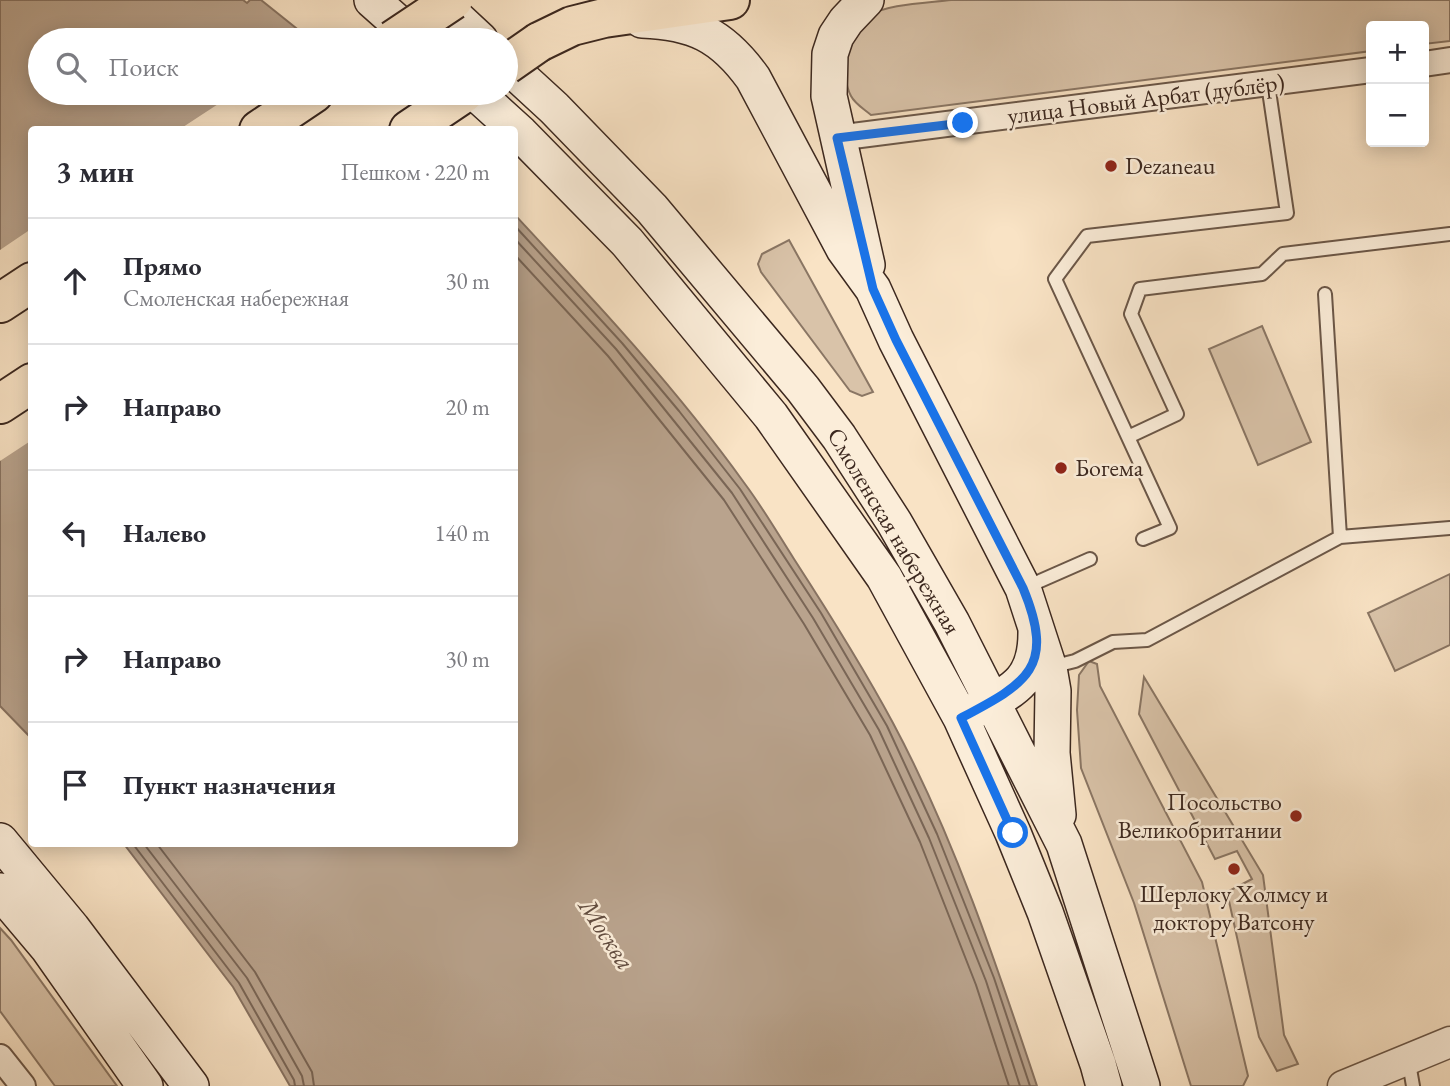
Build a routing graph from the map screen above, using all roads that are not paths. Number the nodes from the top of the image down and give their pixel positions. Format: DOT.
graph roads {
  1 [pos="372,0"];
  2 [pos="437,0"];
  3 [pos="453,0"];
  4 [pos="730,0"];
  5 [pos="866,0"];
  6 [pos="604,18"];
  7 [pos="404,28"];
  8 [pos="411,28"];
  9 [pos="467,28"];
  10 [pos="518,56"];
  11 [pos="1450,60"];
  12 [pos="1429,63"];
  13 [pos="1366,72"];
  14 [pos="518,75"];
  15 [pos="1268,84"];
  16 [pos="296,105"];
  17 [pos="446,105"];
  18 [pos="489,105"];
  19 [pos="266,126"];
  20 [pos="415,126"];
  21 [pos="512,126"];
  22 [pos="518,131"];
  23 [pos="837,138"];
  24 [pos="1450,234"];
  25 [pos="28,285"];
  26 [pos="873,289"];
  27 [pos="1325,294"];
  28 [pos="0,303"];
  29 [pos="28,386"];
  30 [pos="0,404"];
  31 [pos="1128,437"];
  32 [pos="1450,528"];
  33 [pos="1339,537"];
  34 [pos="1143,539"];
  35 [pos="1090,559"];
  36 [pos="1023,588"];
  37 [pos="1036,623"];
  38 [pos="1049,668"];
  39 [pos="991,702"];
  40 [pos="961,718"];
  41 [pos="0,841"];
  42 [pos="1064,844"];
  43 [pos="0,891"];
  44 [pos="0,1057"];
  45 [pos="1426,1061"];
  46 [pos="23,1086"];
  47 [pos="145,1086"];
  48 [pos="191,1086"];
  49 [pos="1104,1086"];
  50 [pos="1142,1086"];
  51 [pos="1342,1086"];
  52 [pos="1369,1086"];
  1 -- 7 [label="main road"];
  2 -- 9 [label="main road"];
  3 -- 8 [label="main road, bridge"];
  4 -- 6 [label="main road"];
  5 -- 23 [label="main road"];
  6 -- 10 [label="main road, bridge"];
  6 -- 26 [label="main road"];
  11 -- 12 [label="street"];
  13 -- 15 [label="street, улица Новый Арбат (дублёр)"];
  14 -- 39 [label="main road, Смоленская набережная"];
  15 -- 23 [label="street, улица Новый Арбат (дублёр)"];
  15 -- 31 [label="lane"];
  16 -- 19 [label="main road"];
  17 -- 20 [label="main road"];
  18 -- 21 [label="main road, Смоленская набережная"];
  22 -- 40 [label="main road, Смоленская набережная"];
  23 -- 26 [label="main road"];
  24 -- 31 [label="lane"];
  25 -- 28 [label="main road"];
  26 -- 36 [label="main road"];
  27 -- 33 [label="lane"];
  29 -- 30 [label="main road"];
  31 -- 34 [label="lane"];
  32 -- 33 [label="lane"];
  33 -- 38 [label="lane"];
  35 -- 36 [label="lane"];
  36 -- 37 [label="main road"];
  37 -- 38 [label="main road"];
  37 -- 39 [label="main road"];
  38 -- 42 [label="main road"];
  39 -- 40 [label="main road"];
  39 -- 42 [label="main road, Смоленская набережная"];
  40 -- 49 [label="main road, Смоленская набережная"];
  41 -- 48 [label="main road"];
  42 -- 50 [label="main road, Смоленская набережная"];
  43 -- 47 [label="main road"];
  44 -- 46 [label="street"];
  45 -- 51 [label="street"];
  45 -- 52 [label="street"];
}
